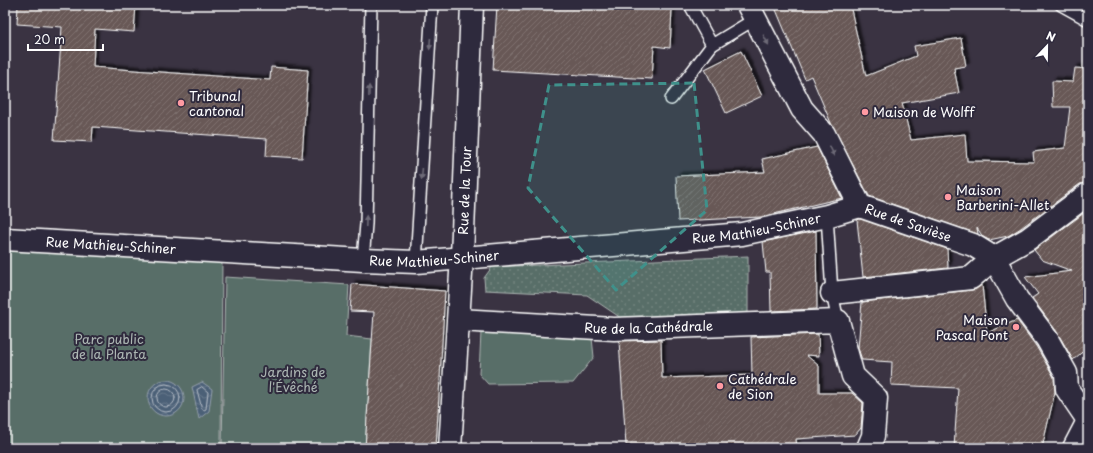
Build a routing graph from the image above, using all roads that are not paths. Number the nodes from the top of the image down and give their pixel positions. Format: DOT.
graph roads {
  1 [pos="371,5"];
  2 [pos="432,5"];
  3 [pos="472,5"];
  4 [pos="690,5"];
  5 [pos="1061,5"];
  6 [pos="752,12"];
  7 [pos="1088,20"];
  8 [pos="712,45"];
  9 [pos="671,99"];
  10 [pos="1088,194"];
  11 [pos="860,206"];
  12 [pos="827,216"];
  13 [pos="5,240"];
  14 [pos="462,257"];
  15 [pos="994,258"];
  16 [pos="363,260"];
  17 [pos="416,262"];
  18 [pos="832,294"];
  19 [pos="459,320"];
  20 [pos="838,321"];
  21 [pos="1088,421"];
  22 [pos="450,448"];
  23 [pos="868,448"];
  24 [pos="1074,448"];
  16 -- 1 [label="lane, one-way"];
  2 -- 17 [label="lane, one-way"];
  3 -- 14 [label="street, Rue de la Tour"];
  4 -- 8 [label="lane"];
  5 -- 7 [label="lane"];
  6 -- 8 [label="lane"];
  6 -- 11 [label="street, Rue de Savièse, one-way"];
  8 -- 9 [label="lane"];
  10 -- 15 [label="street"];
  11 -- 12 [label="street, Rue Mathieu-Schiner"];
  11 -- 15 [label="street, Rue de Savièse"];
  12 -- 14 [label="street, Rue Mathieu-Schiner"];
  12 -- 18 [label="lane"];
  13 -- 16 [label="street, Rue Mathieu-Schiner"];
  14 -- 17 [label="street, Rue Mathieu-Schiner"];
  14 -- 19 [label="street, Rue de la Tour"];
  15 -- 18 [label="street"];
  15 -- 21 [label="street, Rue de Savièse"];
  16 -- 17 [label="street, Rue Mathieu-Schiner"];
  18 -- 20 [label="lane"];
  19 -- 20 [label="street, Rue de la Cathédrale"];
  19 -- 22 [label="street, Rue de la Tour"];
  20 -- 23 [label="street"];
  21 -- 24 [label="street"];
}
